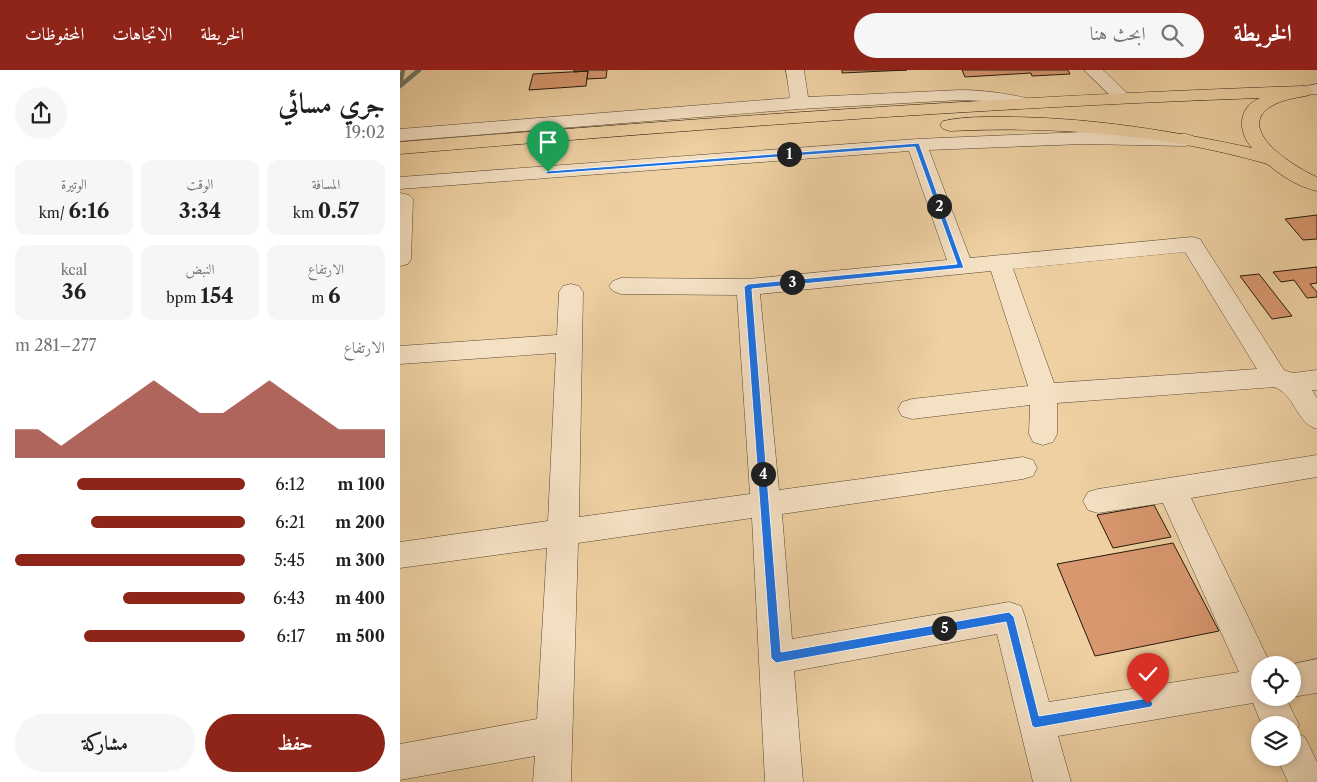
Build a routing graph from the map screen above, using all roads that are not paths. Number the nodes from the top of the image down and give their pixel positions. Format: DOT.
graph roads {
  1 [pos="794,70"];
  2 [pos="1093,70"];
  3 [pos="1313,90"];
  4 [pos="1123,98"];
  5 [pos="1019,102"];
  6 [pos="800,103"];
  7 [pos="617,124"];
  8 [pos="400,135"];
  9 [pos="1186,140"];
  10 [pos="400,148"];
  11 [pos="919,149"];
  12 [pos="1270,158"];
  13 [pos="400,167"];
  14 [pos="1317,185"];
  15 [pos="401,194"];
  16 [pos="400,259"];
  17 [pos="1000,263"];
  18 [pos="961,266"];
  19 [pos="621,286"];
  20 [pos="748,287"];
  21 [pos="571,292"];
  22 [pos="570,343"];
  23 [pos="400,355"];
  24 [pos="1295,380"];
  25 [pos="1044,394"];
  26 [pos="912,409"];
  27 [pos="1317,419"];
  28 [pos="1043,434"];
  29 [pos="1317,466"];
  30 [pos="1023,468"];
  31 [pos="1172,489"];
  32 [pos="1098,501"];
  33 [pos="766,504"];
  34 [pos="563,532"];
  35 [pos="400,555"];
  36 [pos="776,658"];
  37 [pos="1251,660"];
  38 [pos="1317,676"];
  39 [pos="1301,679"];
  40 [pos="1251,686"];
  41 [pos="1035,722"];
  42 [pos="554,734"];
  43 [pos="400,762"];
  44 [pos="1300,766"];
  45 [pos="552,782"];
  46 [pos="784,782"];
  47 [pos="1052,782"];
  48 [pos="1307,782"];
  1 -- 6 [label="street"];
  2 -- 4 [label="street"];
  3 -- 4 [label="main road"];
  3 -- 12 [label="main road"];
  4 -- 5 [label="main road"];
  5 -- 6 [label="street"];
  5 -- 7 [label="main road"];
  6 -- 7 [label="street"];
  7 -- 8 [label="street"];
  7 -- 10 [label="main road"];
  9 -- 11 [label="street"];
  9 -- 12 [label="main road"];
  9 -- 13 [label="main road"];
  11 -- 15 [label="street"];
  11 -- 18 [label="street"];
  12 -- 14 [label="main road"];
  15 -- 16 [label="street"];
  17 -- 18 [label="street"];
  17 -- 24 [label="street"];
  17 -- 25 [label="street"];
  18 -- 20 [label="street"];
  19 -- 20 [label="street"];
  20 -- 33 [label="street"];
  21 -- 22 [label="street"];
  22 -- 23 [label="street"];
  22 -- 34 [label="street"];
  24 -- 25 [label="street"];
  24 -- 27 [label="street"];
  25 -- 26 [label="street"];
  25 -- 28 [label="street"];
  29 -- 31 [label="street"];
  30 -- 33 [label="street"];
  31 -- 32 [label="street"];
  31 -- 37 [label="street"];
  33 -- 34 [label="street"];
  33 -- 36 [label="street"];
  34 -- 35 [label="street"];
  34 -- 42 [label="street"];
  36 -- 41 [label="street"];
  36 -- 46 [label="street"];
  38 -- 39 [label="street"];
  40 -- 41 [label="street"];
  41 -- 47 [label="street"];
  42 -- 43 [label="street"];
  42 -- 45 [label="street"];
  44 -- 48 [label="street"];
}
